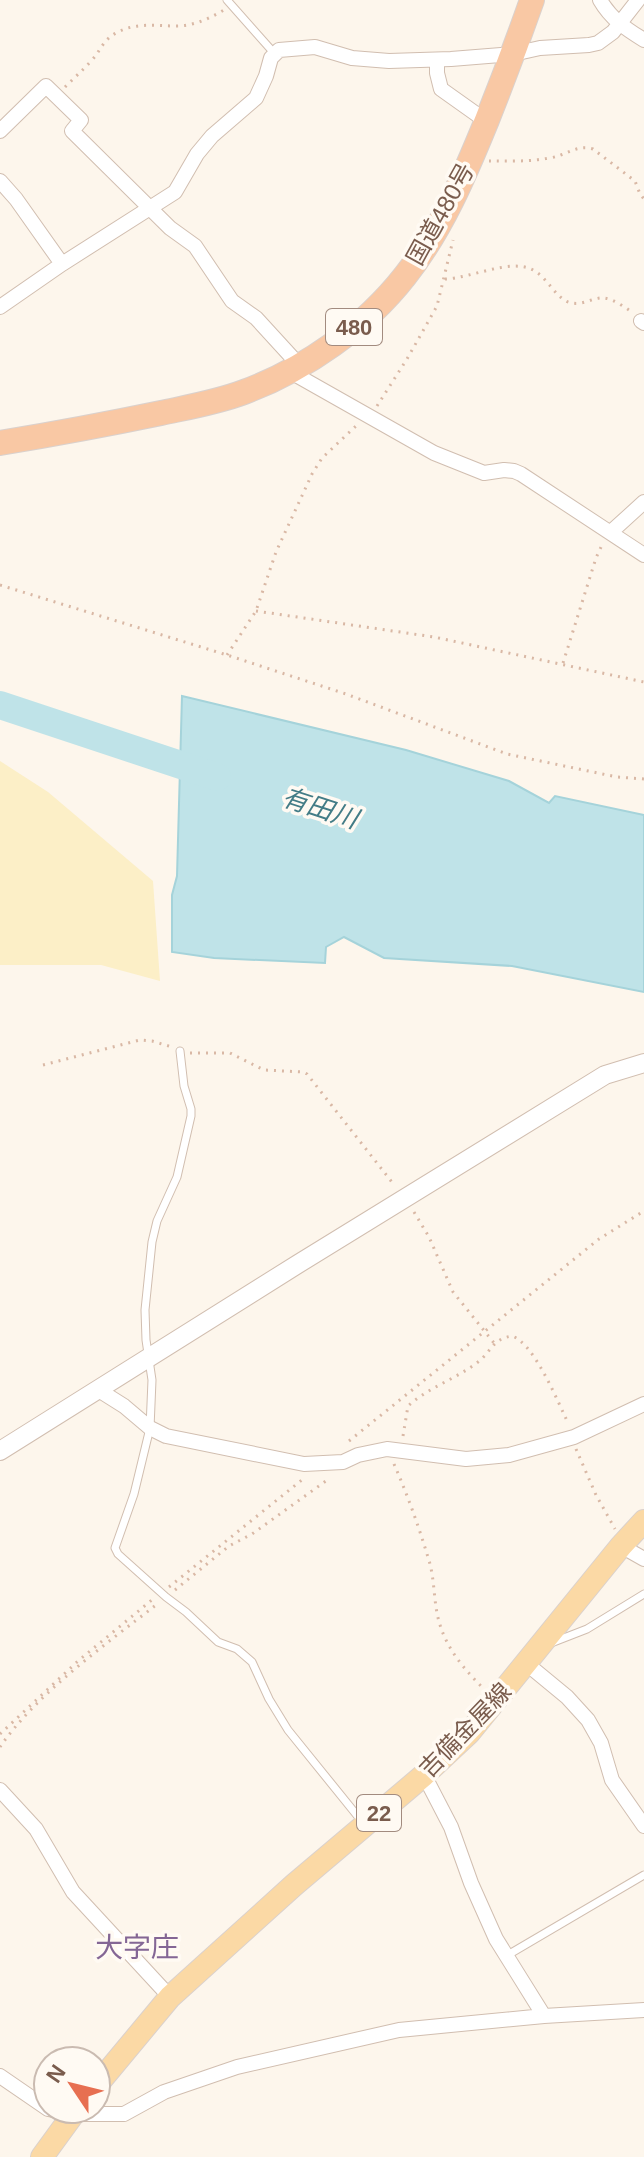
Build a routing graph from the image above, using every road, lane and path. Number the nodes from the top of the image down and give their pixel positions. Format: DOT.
graph roads {
  1 [pos="532,0"];
  2 [pos="600,0"];
  3 [pos="638,0"];
  4 [pos="229,3"];
  5 [pos="620,24"];
  6 [pos="644,40"];
  7 [pos="274,53"];
  8 [pos="513,54"];
  9 [pos="437,60"];
  10 [pos="56,95"];
  11 [pos="486,121"];
  12 [pos="0,131"];
  13 [pos="469,162"];
  14 [pos="0,181"];
  15 [pos="644,199"];
  16 [pos="149,207"];
  17 [pos="62,264"];
  18 [pos="445,279"];
  19 [pos="0,307"];
  20 [pos="643,322"];
  21 [pos="294,368"];
  22 [pos="0,443"];
  23 [pos="644,502"];
  24 [pos="611,532"];
  25 [pos="644,555"];
  26 [pos="0,585"];
  27 [pos="256,611"];
  28 [pos="563,665"];
  29 [pos="644,682"];
  30 [pos="644,779"];
  31 [pos="180,1051"];
  32 [pos="644,1063"];
  33 [pos="43,1065"];
  34 [pos="404,1198"];
  35 [pos="494,1343"];
  36 [pos="148,1357"];
  37 [pos="97,1389"];
  38 [pos="644,1404"];
  39 [pos="150,1428"];
  40 [pos="574,1437"];
  41 [pos="395,1450"];
  42 [pos="0,1451"];
  43 [pos="644,1521"];
  44 [pos="622,1545"];
  45 [pos="644,1559"];
  46 [pos="644,1594"];
  47 [pos="531,1658"];
  48 [pos="496,1701"];
  49 [pos="424,1775"];
  50 [pos="0,1790"];
  51 [pos="365,1825"];
  52 [pos="644,1826"];
  53 [pos="644,1875"];
  54 [pos="506,1956"];
  55 [pos="170,1997"];
  56 [pos="644,2010"];
  57 [pos="544,2016"];
  58 [pos="112,2067"];
  59 [pos="0,2076"];
  60 [pos="32,2098"];
  61 [pos="112,2113"];
  62 [pos="66,2125"];
  63 [pos="42,2157"];
  1 -- 8 [label="highway, 国道480号 / 480"];
  2 -- 5 [label="street"];
  3 -- 5 [label="street"];
  4 -- 7 [label="lane"];
  4 -- 10 [label="path"];
  5 -- 6 [label="street"];
  5 -- 8 [label="street"];
  7 -- 9 [label="street"];
  7 -- 16 [label="street"];
  8 -- 9 [label="street"];
  8 -- 11 [label="highway, 国道480号 / 480"];
  9 -- 11 [label="street"];
  10 -- 12 [label="street"];
  10 -- 16 [label="street"];
  11 -- 13 [label="highway, 国道480号 / 480"];
  13 -- 15 [label="path"];
  13 -- 21 [label="highway, 国道480号 / 480"];
  14 -- 17 [label="street"];
  16 -- 17 [label="street"];
  16 -- 21 [label="street"];
  17 -- 19 [label="street"];
  18 -- 20 [label="path"];
  21 -- 22 [label="highway, 国道480号 / 480"];
  21 -- 24 [label="street"];
  23 -- 24 [label="street"];
  24 -- 25 [label="street"];
  24 -- 28 [label="path"];
  26 -- 30 [label="path"];
  27 -- 28 [label="path"];
  28 -- 29 [label="path"];
  31 -- 33 [label="path"];
  31 -- 34 [label="path"];
  31 -- 36 [label="lane"];
  32 -- 34 [label="street"];
  34 -- 35 [label="path"];
  34 -- 36 [label="street"];
  35 -- 40 [label="path"];
  35 -- 41 [label="path"];
  36 -- 37 [label="street"];
  36 -- 39 [label="lane"];
  37 -- 39 [label="street"];
  37 -- 42 [label="street"];
  38 -- 40 [label="street"];
  39 -- 41 [label="street"];
  39 -- 51 [label="lane"];
  40 -- 41 [label="street"];
  40 -- 44 [label="path"];
  41 -- 48 [label="path"];
  43 -- 44 [label="main road, 吉備金屋線 / 22"];
  44 -- 45 [label="street"];
  44 -- 47 [label="main road, 吉備金屋線 / 22"];
  46 -- 47 [label="lane"];
  47 -- 48 [label="main road, 吉備金屋線 / 22"];
  47 -- 52 [label="street"];
  48 -- 49 [label="main road, 吉備金屋線 / 22"];
  49 -- 51 [label="main road, 吉備金屋線 / 22"];
  49 -- 54 [label="street"];
  50 -- 55 [label="street"];
  51 -- 55 [label="main road, 吉備金屋線 / 22"];
  53 -- 54 [label="lane"];
  54 -- 57 [label="street"];
  55 -- 58 [label="main road, 吉備金屋線 / 22"];
  56 -- 57 [label="street"];
  57 -- 61 [label="street"];
  59 -- 60 [label="street"];
  62 -- 63 [label="main road"];
}
